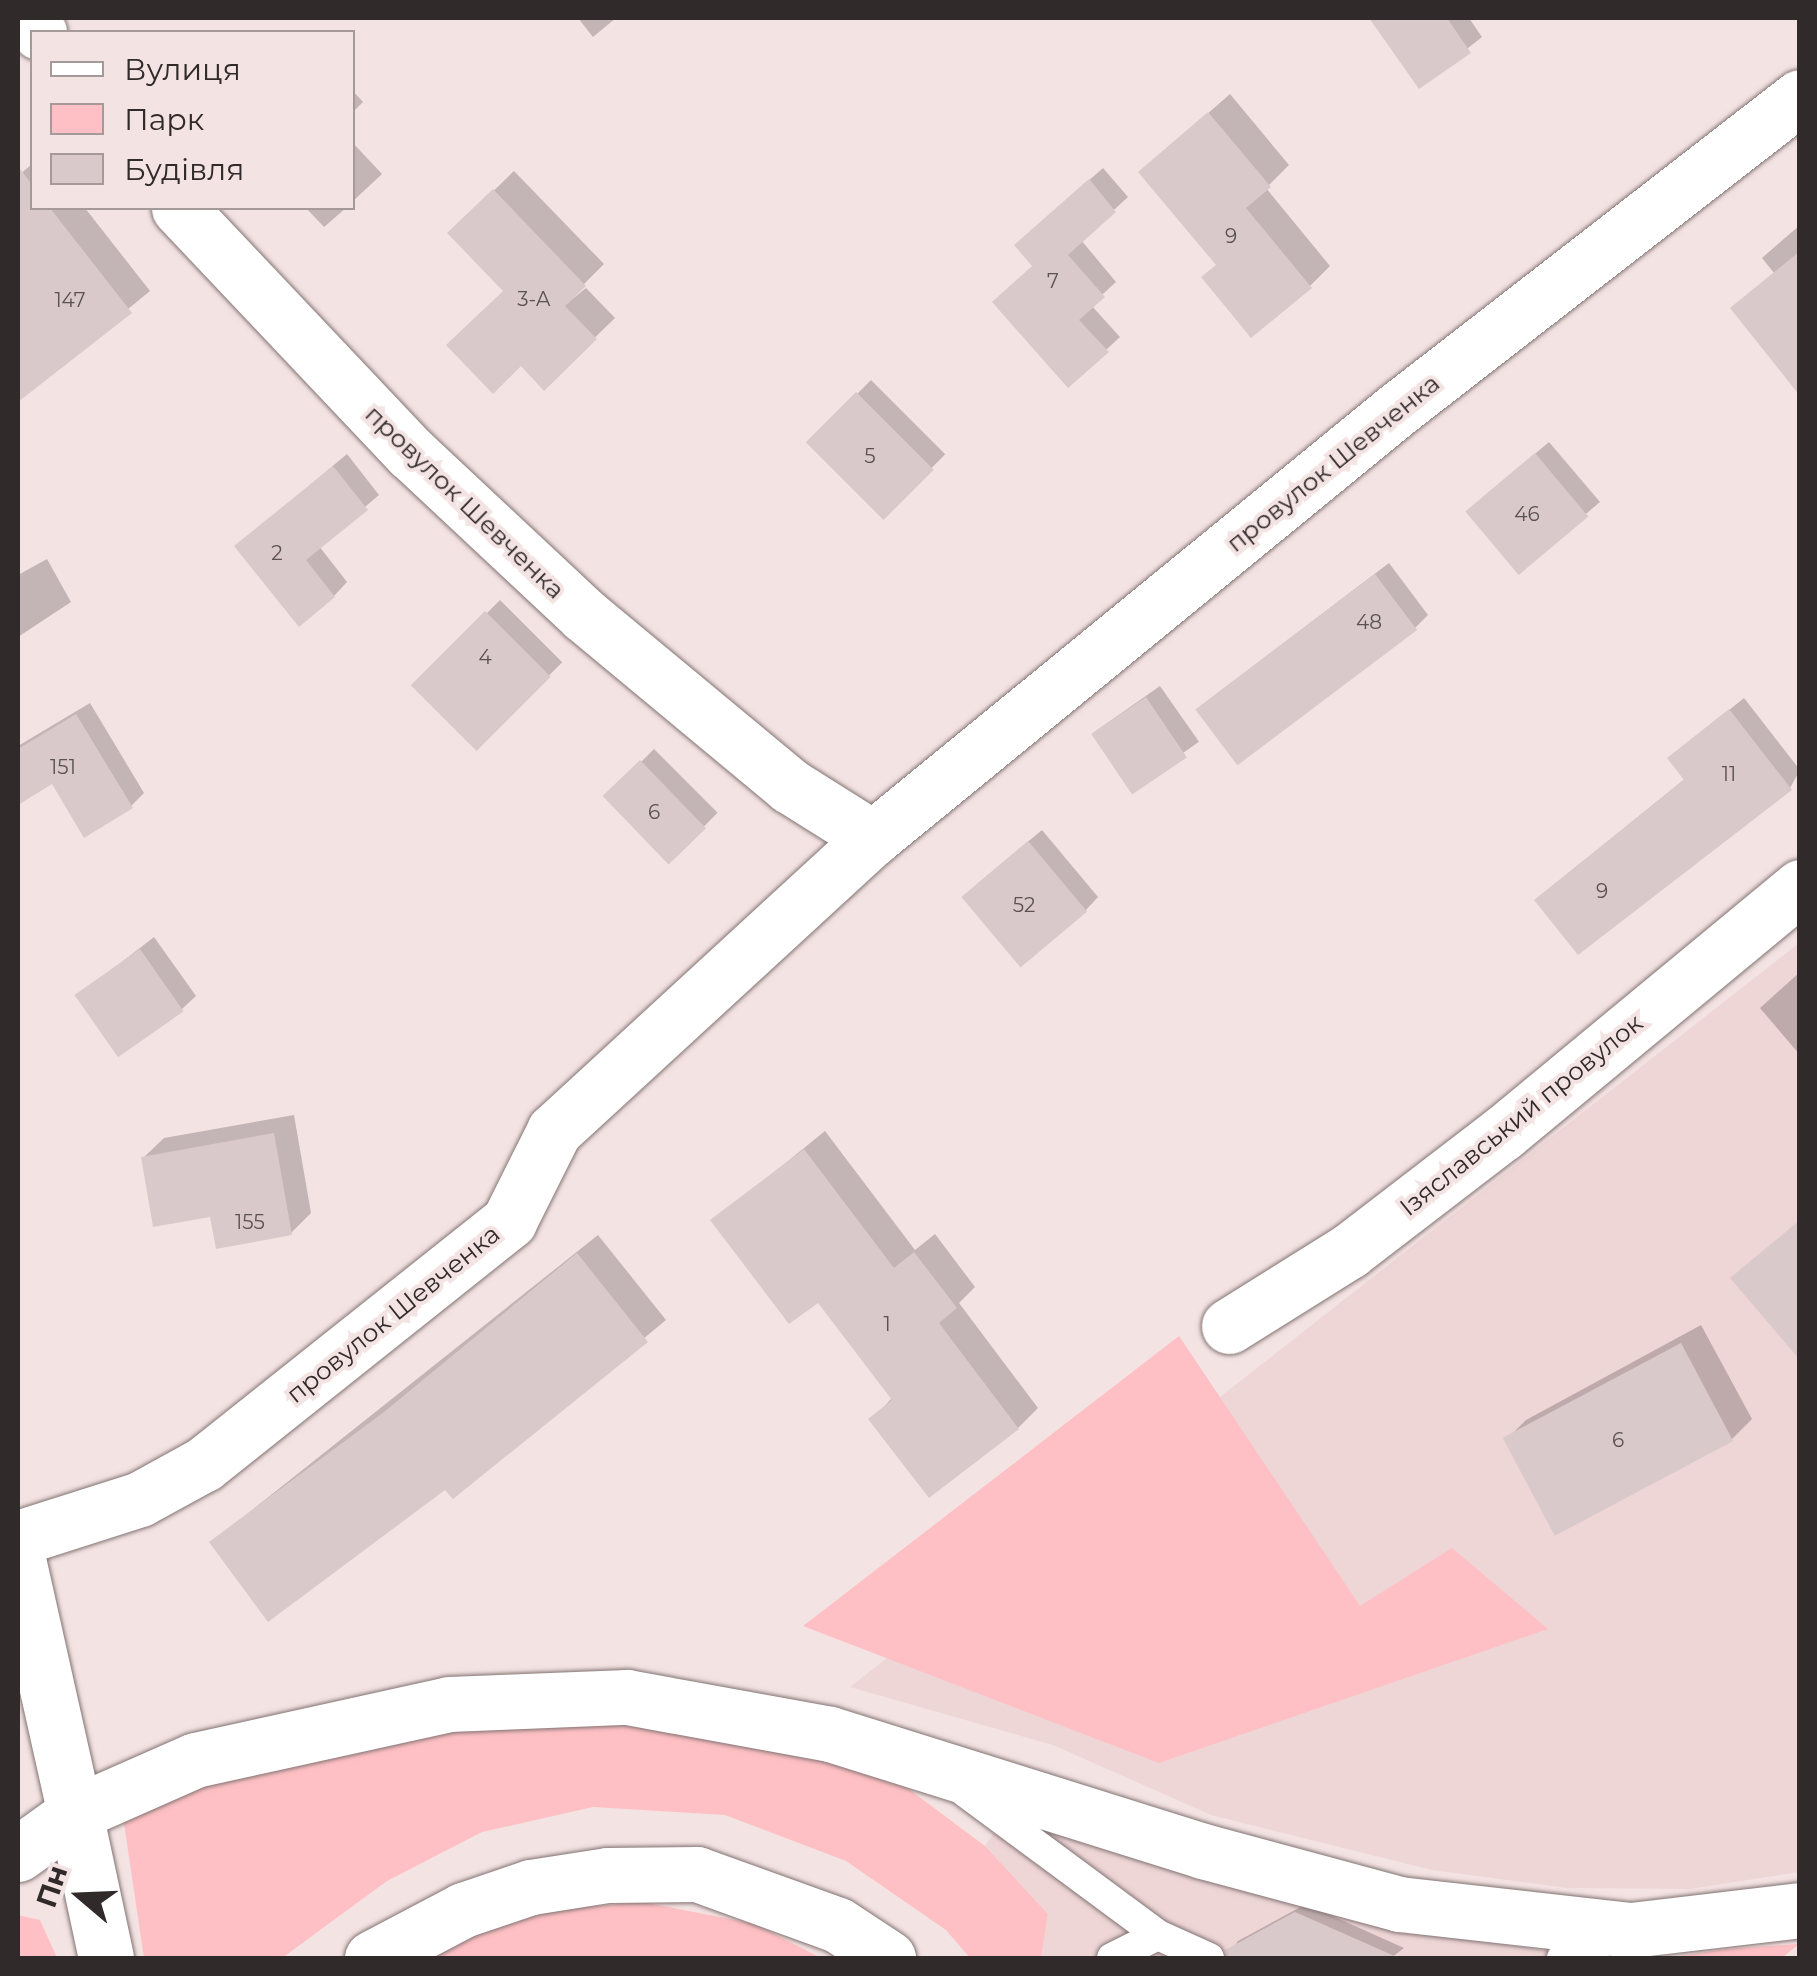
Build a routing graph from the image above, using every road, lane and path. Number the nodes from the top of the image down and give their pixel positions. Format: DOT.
graph roads {
  1 [pos="27,18"];
  2 [pos="18,23"];
  3 [pos="1800,97"];
  4 [pos="181,210"];
  5 [pos="873,838"];
  6 [pos="1800,886"];
  7 [pos="1229,1326"];
  8 [pos="18,1538"];
  9 [pos="18,1559"];
  10 [pos="937,1771"];
  11 [pos="74,1813"];
  12 [pos="18,1854"];
  13 [pos="1800,1910"];
  14 [pos="1631,1930"];
  15 [pos="1158,1935"];
  16 [pos="106,1958"];
  17 [pos="372,1958"];
  18 [pos="888,1958"];
  19 [pos="1112,1958"];
  20 [pos="1209,1958"];
  21 [pos="1562,1958"];
  1 -- 2 [label="street"];
  3 -- 5 [label="street, провулок Шевченка"];
  4 -- 5 [label="street, провулок Шевченка"];
  5 -- 8 [label="street, провулок Шевченка"];
  6 -- 7 [label="street, Ізяславський провулок"];
  9 -- 11 [label="street"];
  10 -- 11 [label="street"];
  10 -- 14 [label="street"];
  10 -- 15 [label="lane"];
  11 -- 12 [label="street"];
  11 -- 16 [label="street"];
  13 -- 14 [label="street"];
  14 -- 21 [label="lane"];
  15 -- 19 [label="lane"];
  15 -- 20 [label="lane"];
  17 -- 18 [label="street"];
}
